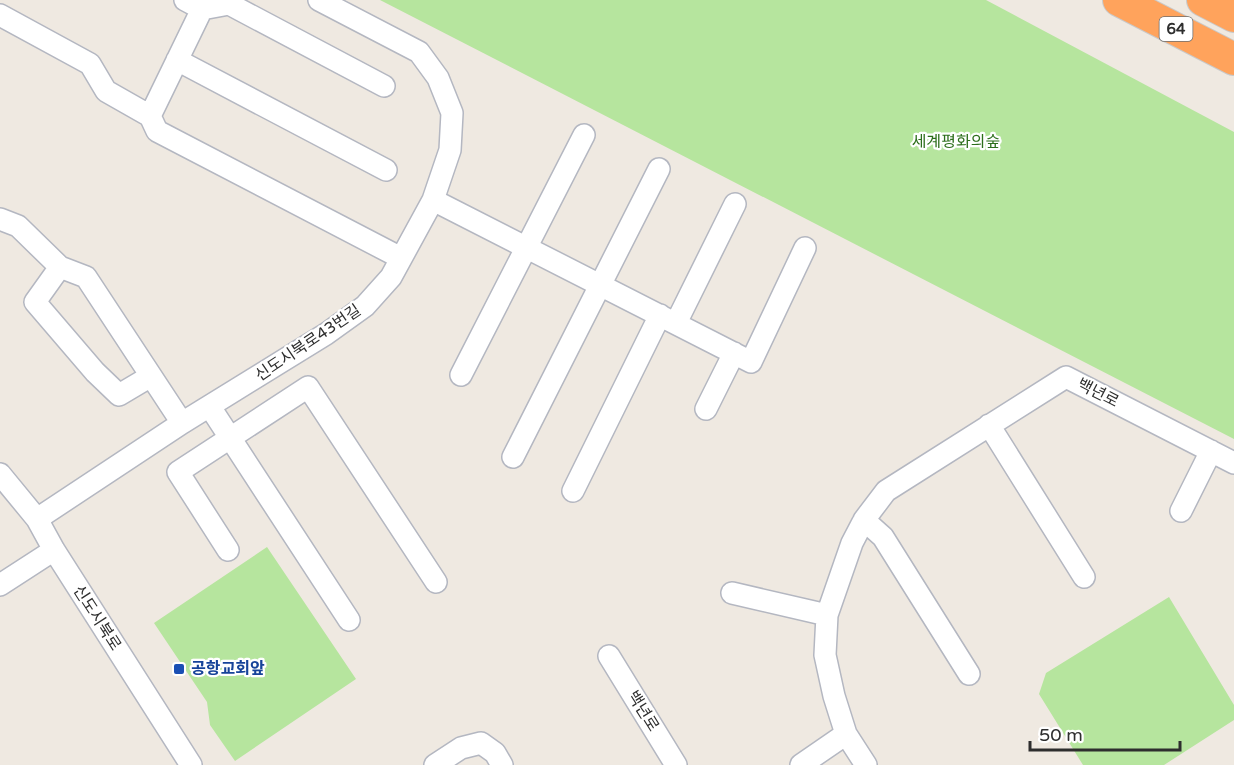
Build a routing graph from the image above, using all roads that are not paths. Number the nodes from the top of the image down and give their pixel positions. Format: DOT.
graph roads {
  1 [pos="320,0"];
  2 [pos="1119,0"];
  3 [pos="1203,0"];
  4 [pos="194,4"];
  5 [pos="0,15"];
  6 [pos="1234,16"];
  7 [pos="1234,59"];
  8 [pos="177,60"];
  9 [pos="384,86"];
  10 [pos="150,116"];
  11 [pos="584,135"];
  12 [pos="659,169"];
  13 [pos="386,170"];
  14 [pos="433,200"];
  15 [pos="735,204"];
  16 [pos="0,219"];
  17 [pos="527,246"];
  18 [pos="806,248"];
  19 [pos="401,258"];
  20 [pos="60,267"];
  21 [pos="601,285"];
  22 [pos="668,319"];
  23 [pos="734,353"];
  24 [pos="461,375"];
  25 [pos="151,376"];
  26 [pos="210,407"];
  27 [pos="706,409"];
  28 [pos="182,423"];
  29 [pos="989,425"];
  30 [pos="230,438"];
  31 [pos="1211,451"];
  32 [pos="513,458"];
  33 [pos="1234,463"];
  34 [pos="0,474"];
  35 [pos="573,492"];
  36 [pos="1181,511"];
  37 [pos="37,519"];
  38 [pos="864,520"];
  39 [pos="54,550"];
  40 [pos="228,550"];
  41 [pos="1084,577"];
  42 [pos="436,582"];
  43 [pos="0,585"];
  44 [pos="732,593"];
  45 [pos="827,615"];
  46 [pos="349,620"];
  47 [pos="609,656"];
  48 [pos="969,674"];
  49 [pos="846,734"];
  50 [pos="499,759"];
  51 [pos="191,765"];
  52 [pos="435,765"];
  53 [pos="676,765"];
  54 [pos="801,765"];
  55 [pos="866,765"];
  1 -- 14 [label="street, 신도시북로43번길"];
  2 -- 7 [label="highway, 64"];
  3 -- 6 [label="highway, 64"];
  4 -- 8 [label="street"];
  4 -- 9 [label="street"];
  5 -- 10 [label="street"];
  8 -- 10 [label="street"];
  8 -- 13 [label="street"];
  10 -- 19 [label="street"];
  11 -- 17 [label="street"];
  12 -- 21 [label="street"];
  14 -- 17 [label="street"];
  14 -- 19 [label="street, 신도시북로43번길"];
  15 -- 22 [label="street"];
  16 -- 20 [label="street"];
  17 -- 21 [label="street"];
  17 -- 24 [label="street"];
  18 -- 23 [label="street"];
  19 -- 26 [label="street, 신도시북로43번길"];
  20 -- 25 [label="street"];
  20 -- 25 [label="street"];
  21 -- 22 [label="street"];
  21 -- 32 [label="street"];
  22 -- 23 [label="street"];
  22 -- 35 [label="street"];
  23 -- 27 [label="street"];
  25 -- 28 [label="street"];
  26 -- 28 [label="street, 신도시북로43번길"];
  26 -- 30 [label="street"];
  28 -- 37 [label="street, 신도시북로43번길"];
  29 -- 31 [label="street, 백년로"];
  29 -- 38 [label="street, 백년로"];
  29 -- 41 [label="street"];
  30 -- 40 [label="street"];
  30 -- 42 [label="street"];
  30 -- 46 [label="street"];
  31 -- 33 [label="street, 백년로"];
  31 -- 36 [label="street"];
  34 -- 37 [label="street, 신도시북로"];
  37 -- 39 [label="street, 신도시북로"];
  38 -- 45 [label="street, 백년로"];
  38 -- 48 [label="street"];
  39 -- 43 [label="street"];
  39 -- 51 [label="street, 신도시북로"];
  44 -- 45 [label="street"];
  45 -- 49 [label="street, 백년로"];
  47 -- 53 [label="street, 백년로"];
  49 -- 54 [label="street"];
  49 -- 55 [label="street, 백년로"];
  50 -- 52 [label="street"];
}
